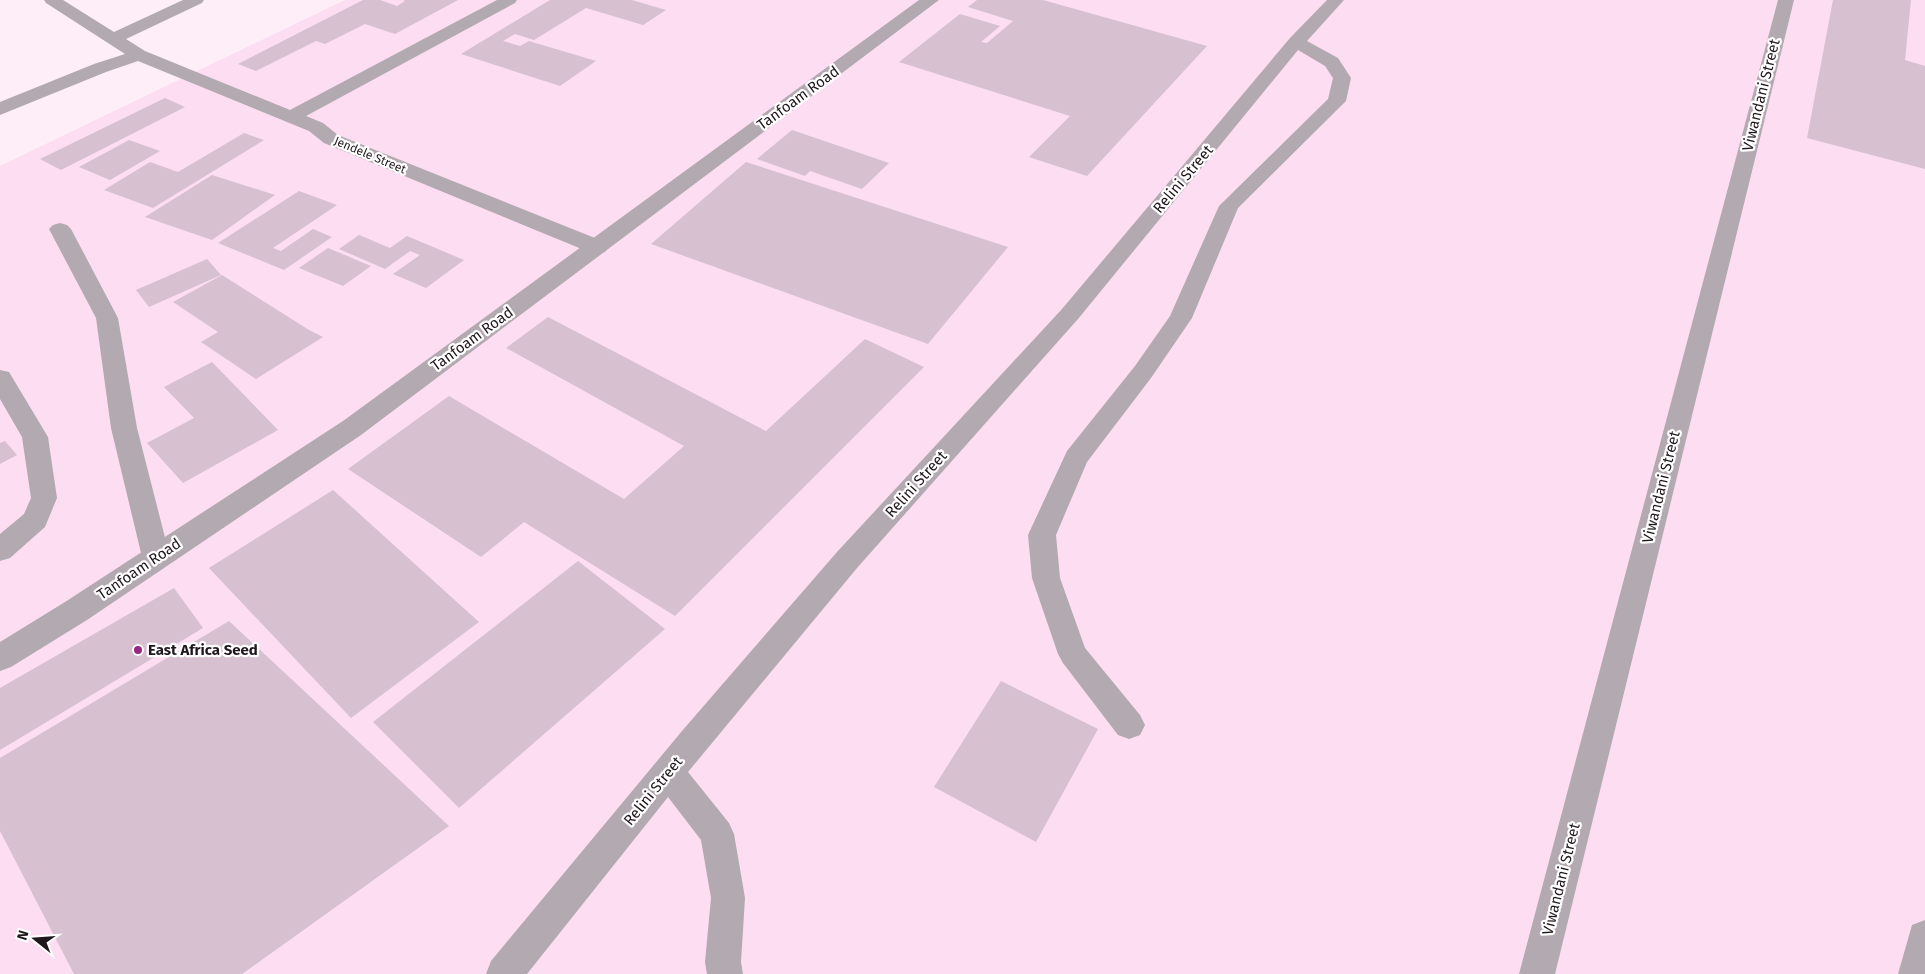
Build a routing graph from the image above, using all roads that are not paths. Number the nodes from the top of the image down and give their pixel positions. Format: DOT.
graph roads {
  1 [pos="52,0"];
  2 [pos="196,0"];
  3 [pos="508,0"];
  4 [pos="930,0"];
  5 [pos="1336,0"];
  6 [pos="1786,0"];
  7 [pos="114,38"];
  8 [pos="1296,42"];
  9 [pos="140,55"];
  10 [pos="0,108"];
  11 [pos="291,117"];
  12 [pos="60,228"];
  13 [pos="597,247"];
  14 [pos="0,378"];
  15 [pos="0,550"];
  16 [pos="156,557"];
  17 [pos="0,658"];
  18 [pos="1128,724"];
  19 [pos="668,772"];
  20 [pos="1925,938"];
  21 [pos="504,974"];
  22 [pos="726,974"];
  23 [pos="1537,974"];
  24 [pos="1916,974"];
  1 -- 7 [label="lane, Jendele Street"];
  2 -- 7 [label="lane"];
  3 -- 11 [label="lane"];
  4 -- 13 [label="street, Tanfoam Road"];
  5 -- 8 [label="lane, Relini Street"];
  6 -- 23 [label="lane, Viwandani Street"];
  7 -- 9 [label="lane, Jendele Street"];
  8 -- 18 [label="lane"];
  8 -- 19 [label="lane, Relini Street"];
  9 -- 10 [label="lane"];
  9 -- 11 [label="lane, Jendele Street"];
  11 -- 13 [label="lane, Jendele Street"];
  12 -- 16 [label="lane"];
  13 -- 16 [label="street, Tanfoam Road"];
  14 -- 15 [label="lane"];
  16 -- 17 [label="street, Tanfoam Road"];
  19 -- 21 [label="lane, Relini Street"];
  19 -- 22 [label="lane"];
  20 -- 24 [label="lane"];
}
